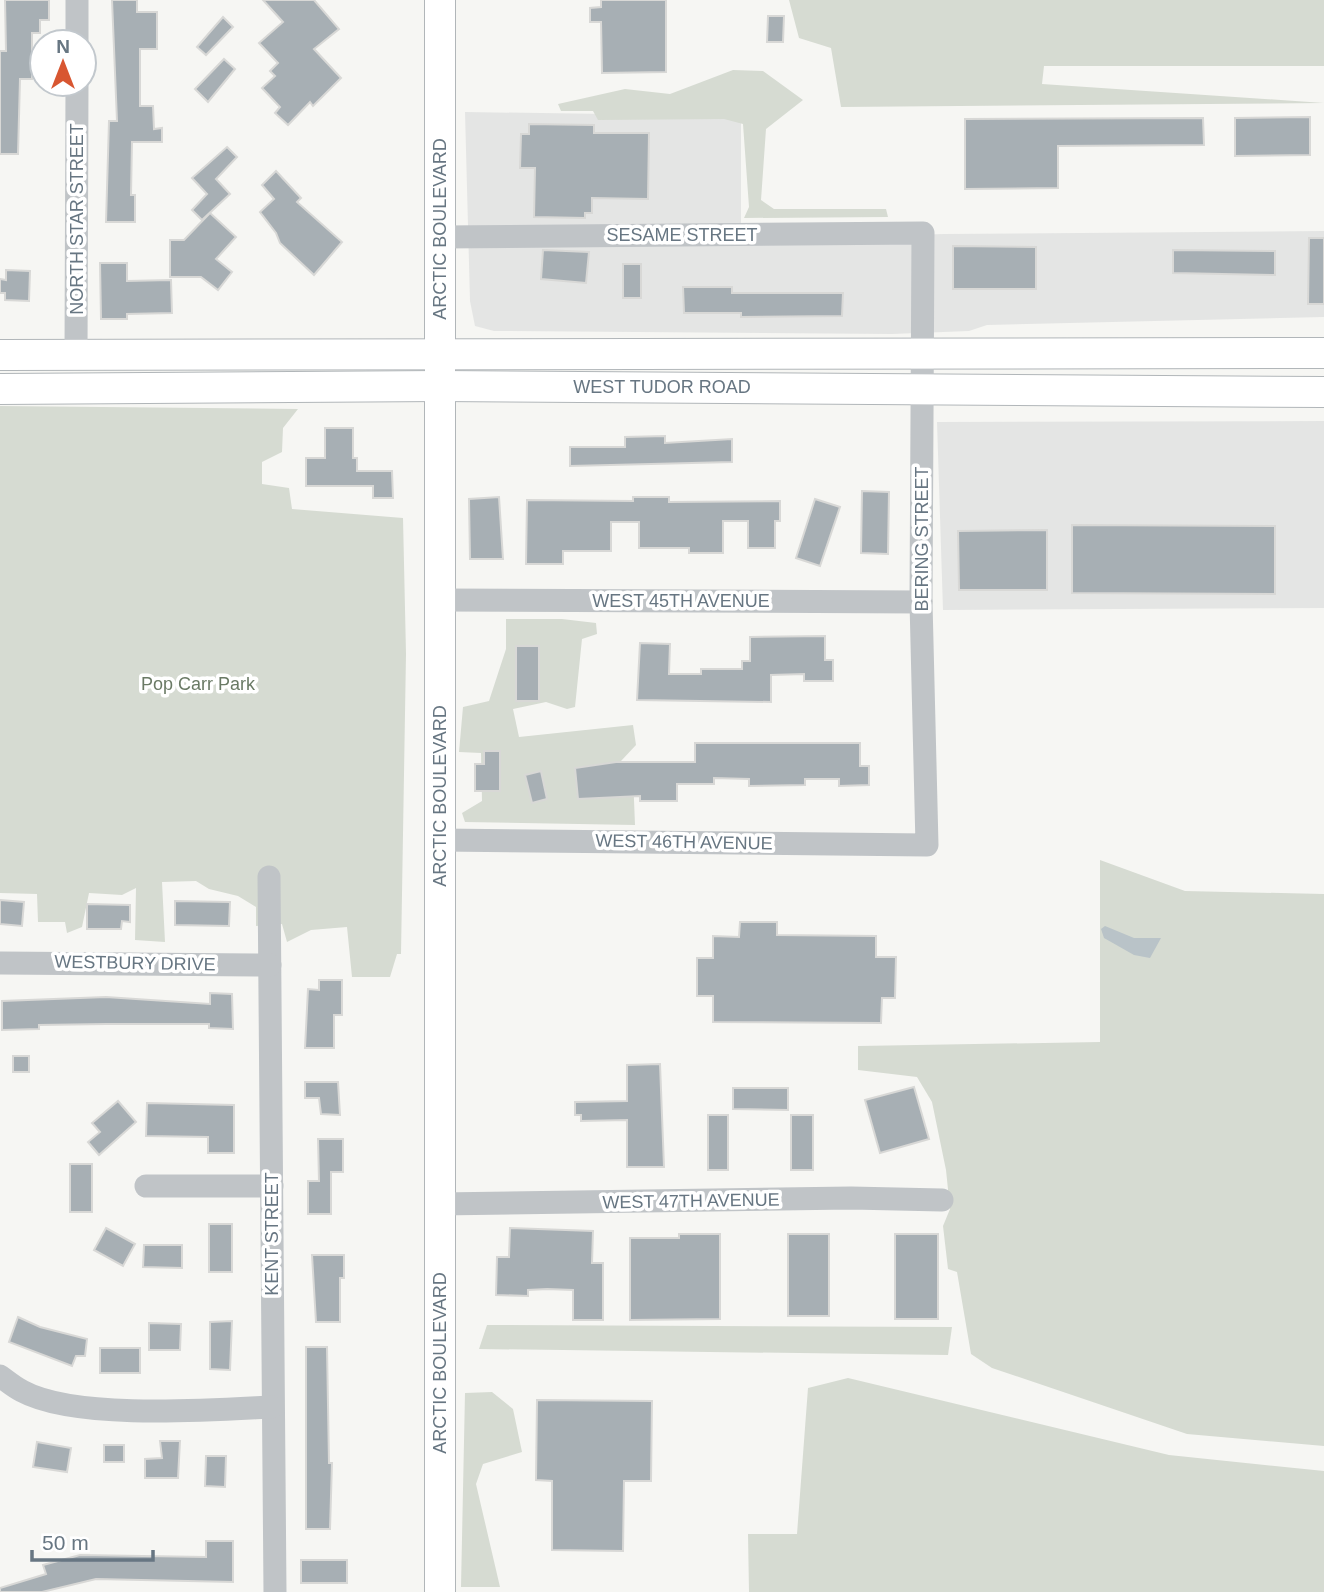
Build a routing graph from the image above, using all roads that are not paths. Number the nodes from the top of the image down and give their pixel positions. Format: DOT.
graph roads {
  1 [pos="77,0"];
  2 [pos="440,0"];
  3 [pos="77,28"];
  4 [pos="77,98"];
  5 [pos="923,233"];
  6 [pos="441,237"];
  7 [pos="1324,353"];
  8 [pos="76,354"];
  9 [pos="0,355"];
  10 [pos="440,355"];
  11 [pos="922,355"];
  12 [pos="440,386"];
  13 [pos="921,388"];
  14 [pos="0,389"];
  15 [pos="1324,392"];
  16 [pos="440,600"];
  17 [pos="921,601"];
  18 [pos="440,840"];
  19 [pos="927,845"];
  20 [pos="269,877"];
  21 [pos="0,963"];
  22 [pos="270,965"];
  23 [pos="146,1186"];
  24 [pos="272,1186"];
  25 [pos="942,1200"];
  26 [pos="439,1205"];
  27 [pos="0,1376"];
  28 [pos="272,1407"];
  29 [pos="275,1592"];
  30 [pos="440,1592"];
  1 -- 3 [label="street"];
  2 -- 6 [label="main road, ARCTIC BOULEVARD"];
  4 -- 8 [label="street, NORTH STAR STREET"];
  5 -- 6 [label="street, SESAME STREET"];
  5 -- 11 [label="street, BERING STREET"];
  6 -- 10 [label="main road, ARCTIC BOULEVARD"];
  7 -- 11 [label="main road, WEST TUDOR ROAD"];
  8 -- 9 [label="main road, WEST TUDOR ROAD"];
  8 -- 10 [label="main road, WEST TUDOR ROAD"];
  10 -- 11 [label="main road, WEST TUDOR ROAD"];
  10 -- 12 [label="main road, ARCTIC BOULEVARD"];
  11 -- 13 [label="street, BERING STREET"];
  12 -- 13 [label="main road, WEST TUDOR ROAD"];
  12 -- 14 [label="main road, WEST TUDOR ROAD"];
  12 -- 16 [label="main road, ARCTIC BOULEVARD"];
  13 -- 15 [label="main road, WEST TUDOR ROAD"];
  13 -- 17 [label="street, BERING STREET"];
  16 -- 17 [label="street, WEST 45TH AVENUE"];
  16 -- 18 [label="main road, ARCTIC BOULEVARD"];
  17 -- 19 [label="street, BERING STREET"];
  18 -- 19 [label="street, WEST 46TH AVENUE"];
  18 -- 26 [label="main road, ARCTIC BOULEVARD"];
  20 -- 22 [label="street, KENT STREET"];
  21 -- 22 [label="street, WESTBURY DRIVE"];
  22 -- 24 [label="street, KENT STREET"];
  23 -- 24 [label="street"];
  24 -- 28 [label="street, KENT STREET"];
  25 -- 26 [label="street, WEST 47TH AVENUE"];
  26 -- 30 [label="main road, ARCTIC BOULEVARD"];
  27 -- 28 [label="street"];
  28 -- 29 [label="street, KENT STREET"];
}
